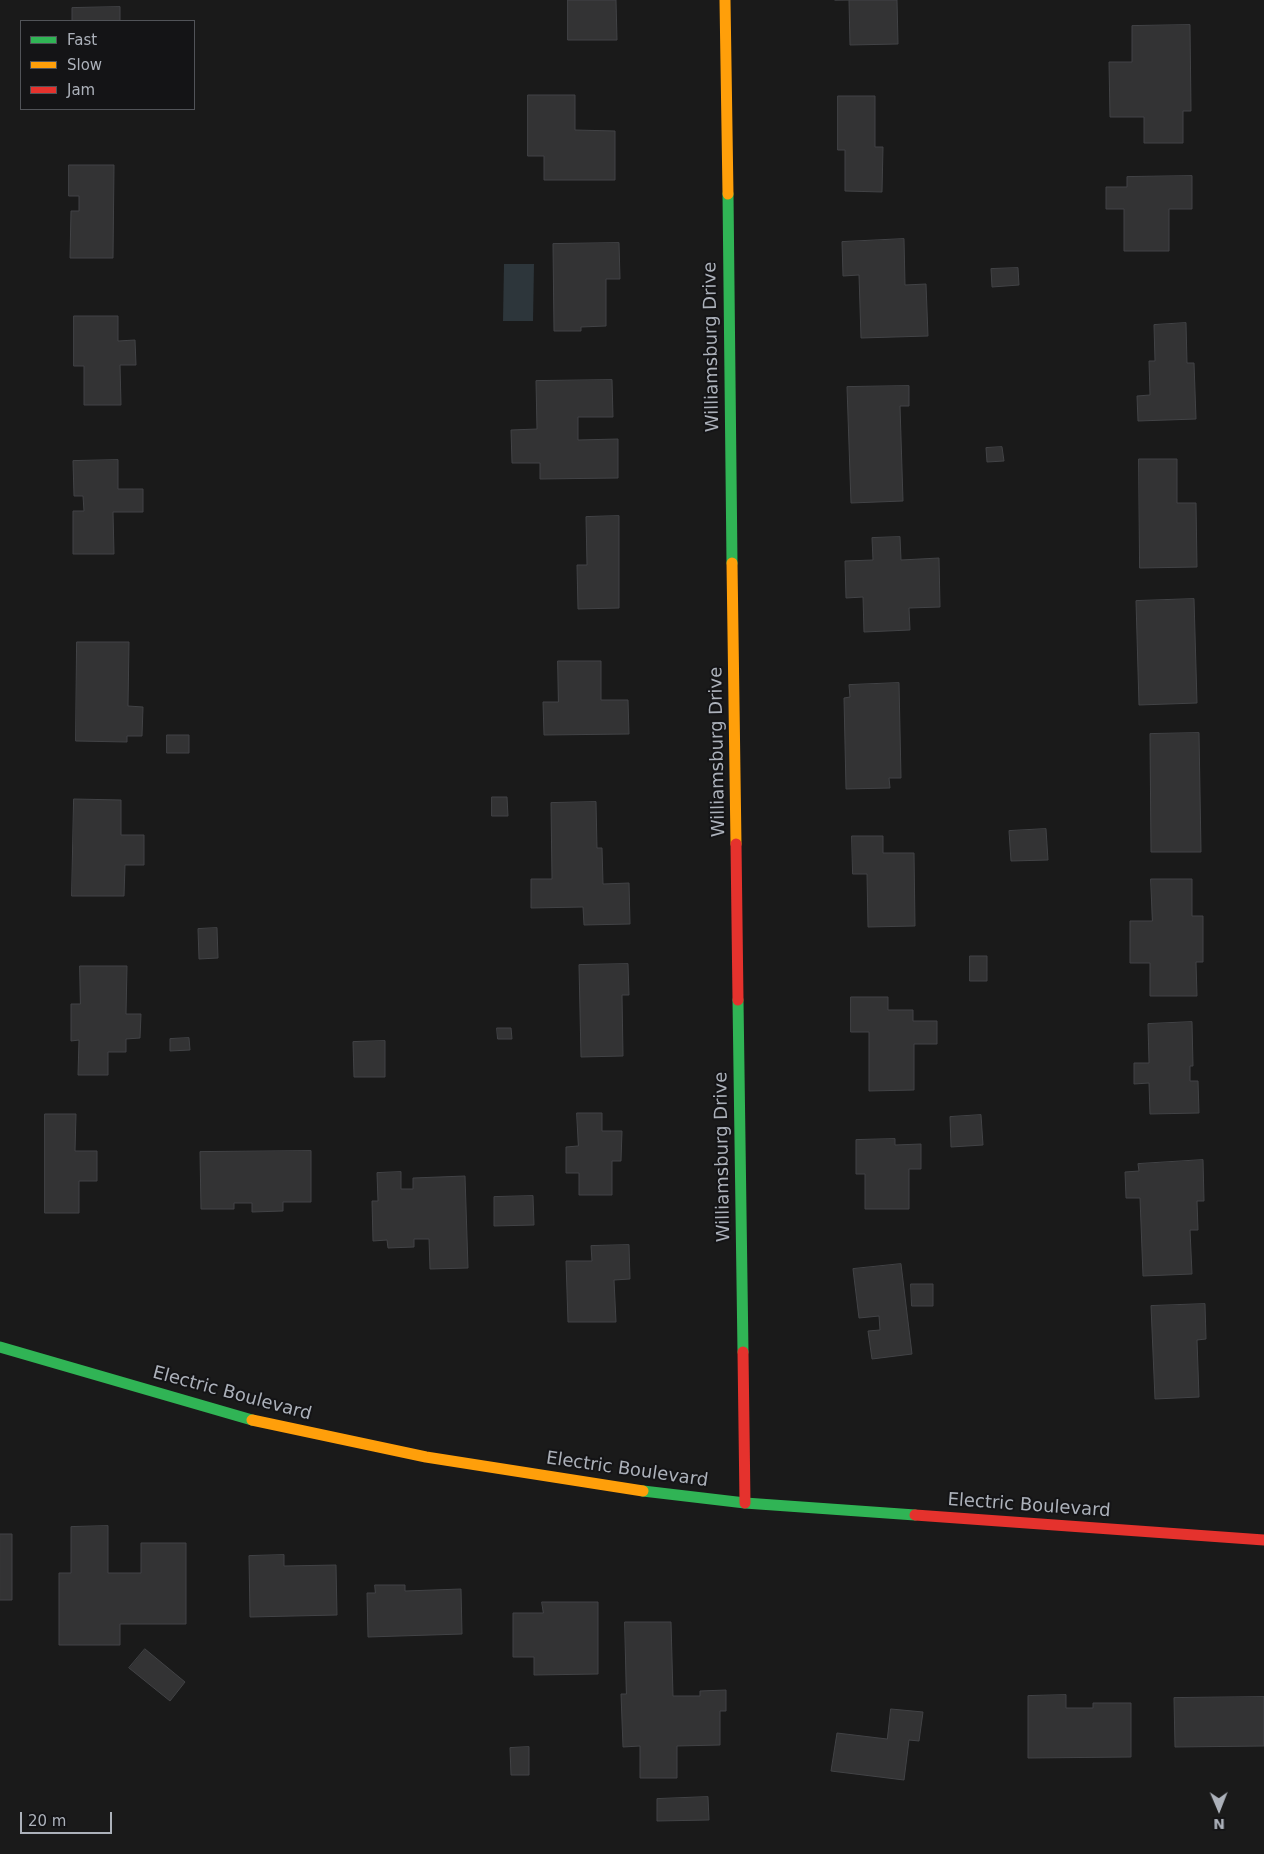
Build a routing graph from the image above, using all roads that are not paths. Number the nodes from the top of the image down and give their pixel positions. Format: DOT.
graph roads {
  1 [pos="725,0"];
  2 [pos="0,1347"];
  3 [pos="745,1504"];
  4 [pos="1264,1540"];
  1 -- 3 [label="street, Williamsburg Drive"];
  2 -- 3 [label="street, Electric Boulevard"];
  3 -- 4 [label="street, Electric Boulevard"];
}
